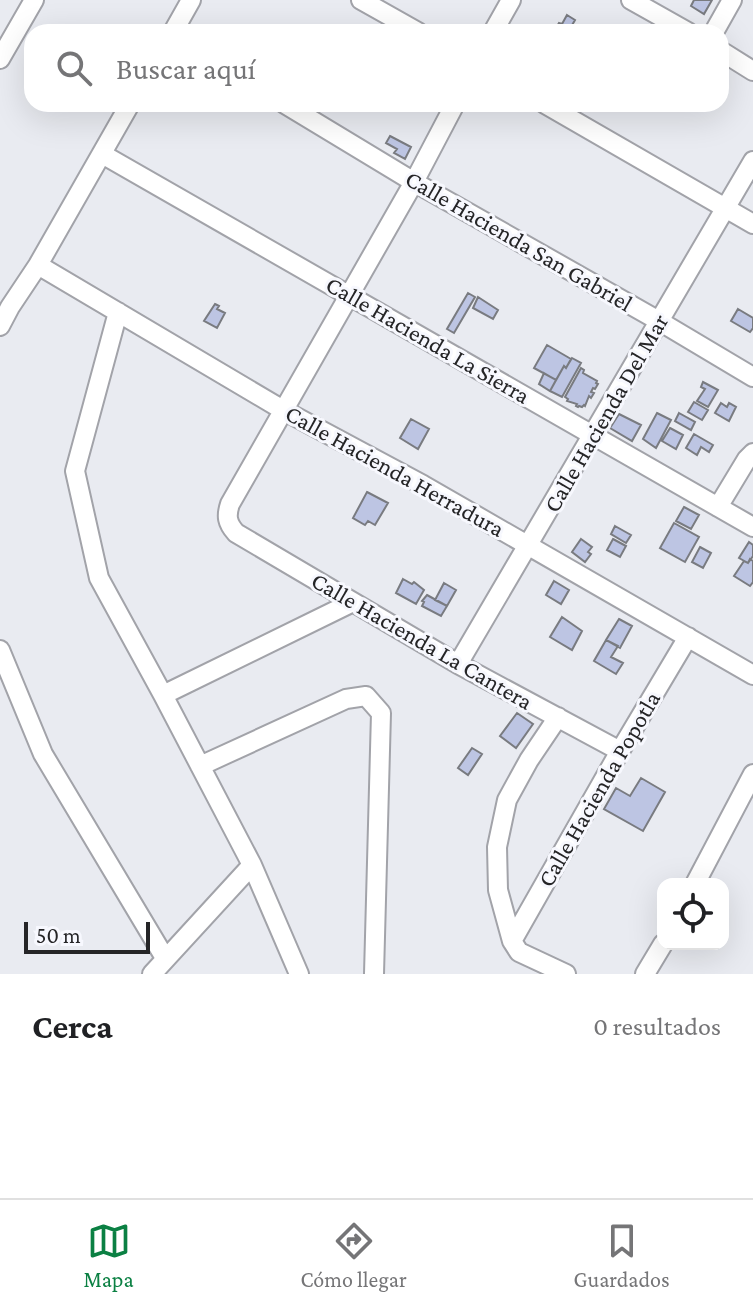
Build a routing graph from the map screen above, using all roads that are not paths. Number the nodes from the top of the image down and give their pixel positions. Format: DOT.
graph roads {
  1 [pos="34,0"];
  2 [pos="191,0"];
  3 [pos="361,0"];
  4 [pos="511,0"];
  5 [pos="631,0"];
  6 [pos="732,0"];
  7 [pos="178,24"];
  8 [pos="404,24"];
  9 [pos="498,24"];
  10 [pos="674,24"];
  11 [pos="718,24"];
  12 [pos="729,56"];
  13 [pos="0,59"];
  14 [pos="753,71"];
  15 [pos="126,112"];
  16 [pos="298,112"];
  17 [pos="451,112"];
  18 [pos="559,112"];
  19 [pos="102,154"];
  20 [pos="753,161"];
  21 [pos="414,182"];
  22 [pos="725,208"];
  23 [pos="753,224"];
  24 [pos="38,265"];
  25 [pos="349,294"];
  26 [pos="118,312"];
  27 [pos="659,321"];
  28 [pos="0,326"];
  29 [pos="753,377"];
  30 [pos="283,410"];
  31 [pos="594,435"];
  32 [pos="753,453"];
  33 [pos="718,507"];
  34 [pos="753,527"];
  35 [pos="529,545"];
  36 [pos="353,602"];
  37 [pos="688,637"];
  38 [pos="0,650"];
  39 [pos="458,664"];
  40 [pos="753,675"];
  41 [pos="163,695"];
  42 [pos="558,717"];
  43 [pos="620,751"];
  44 [pos="200,766"];
  45 [pos="753,774"];
  46 [pos="252,865"];
  47 [pos="698,878"];
  48 [pos="512,941"];
  49 [pos="659,950"];
  50 [pos="165,958"];
  51 [pos="152,974"];
  52 [pos="299,974"];
  53 [pos="374,974"];
  54 [pos="566,974"];
  55 [pos="645,974"];
  1 -- 13 [label="street"];
  2 -- 7 [label="street"];
  3 -- 8 [label="street"];
  4 -- 9 [label="street"];
  5 -- 10 [label="street"];
  6 -- 11 [label="street"];
  12 -- 14 [label="street"];
  15 -- 19 [label="street"];
  16 -- 21 [label="street, Calle Hacienda San Gabriel"];
  17 -- 21 [label="street"];
  18 -- 22 [label="street"];
  19 -- 24 [label="street"];
  19 -- 25 [label="street, Calle Hacienda La Sierra"];
  20 -- 22 [label="street, Calle Hacienda Del Mar"];
  21 -- 25 [label="street"];
  21 -- 27 [label="street, Calle Hacienda San Gabriel"];
  22 -- 23 [label="street"];
  22 -- 27 [label="street, Calle Hacienda Del Mar"];
  24 -- 26 [label="street, Calle Hacienda Herradura"];
  24 -- 28 [label="street"];
  25 -- 30 [label="street"];
  25 -- 31 [label="street, Calle Hacienda La Sierra"];
  26 -- 30 [label="street, Calle Hacienda Herradura"];
  26 -- 41 [label="street"];
  27 -- 29 [label="street, Calle Hacienda San Gabriel"];
  27 -- 31 [label="street, Calle Hacienda Del Mar"];
  30 -- 35 [label="street, Calle Hacienda Herradura"];
  30 -- 36 [label="street, Calle Hacienda La Cantera"];
  31 -- 33 [label="street, Calle Hacienda La Sierra"];
  31 -- 35 [label="street, Calle Hacienda Del Mar"];
  32 -- 33 [label="street"];
  33 -- 34 [label="street, Calle Hacienda La Sierra"];
  35 -- 37 [label="street, Calle Hacienda Herradura"];
  35 -- 39 [label="street, Calle Hacienda Del Mar"];
  36 -- 39 [label="street, Calle Hacienda La Cantera"];
  36 -- 41 [label="street"];
  37 -- 40 [label="street, Calle Hacienda Herradura"];
  37 -- 43 [label="street, Calle Hacienda Popotla"];
  38 -- 50 [label="street"];
  39 -- 42 [label="street, Calle Hacienda La Cantera"];
  41 -- 44 [label="street"];
  42 -- 43 [label="street, Calle Hacienda La Cantera"];
  42 -- 48 [label="street"];
  43 -- 48 [label="street, Calle Hacienda Popotla"];
  44 -- 46 [label="street"];
  44 -- 53 [label="street"];
  45 -- 47 [label="street"];
  46 -- 50 [label="street"];
  46 -- 52 [label="street"];
  48 -- 54 [label="street"];
  49 -- 55 [label="street"];
  50 -- 51 [label="street"];
}
